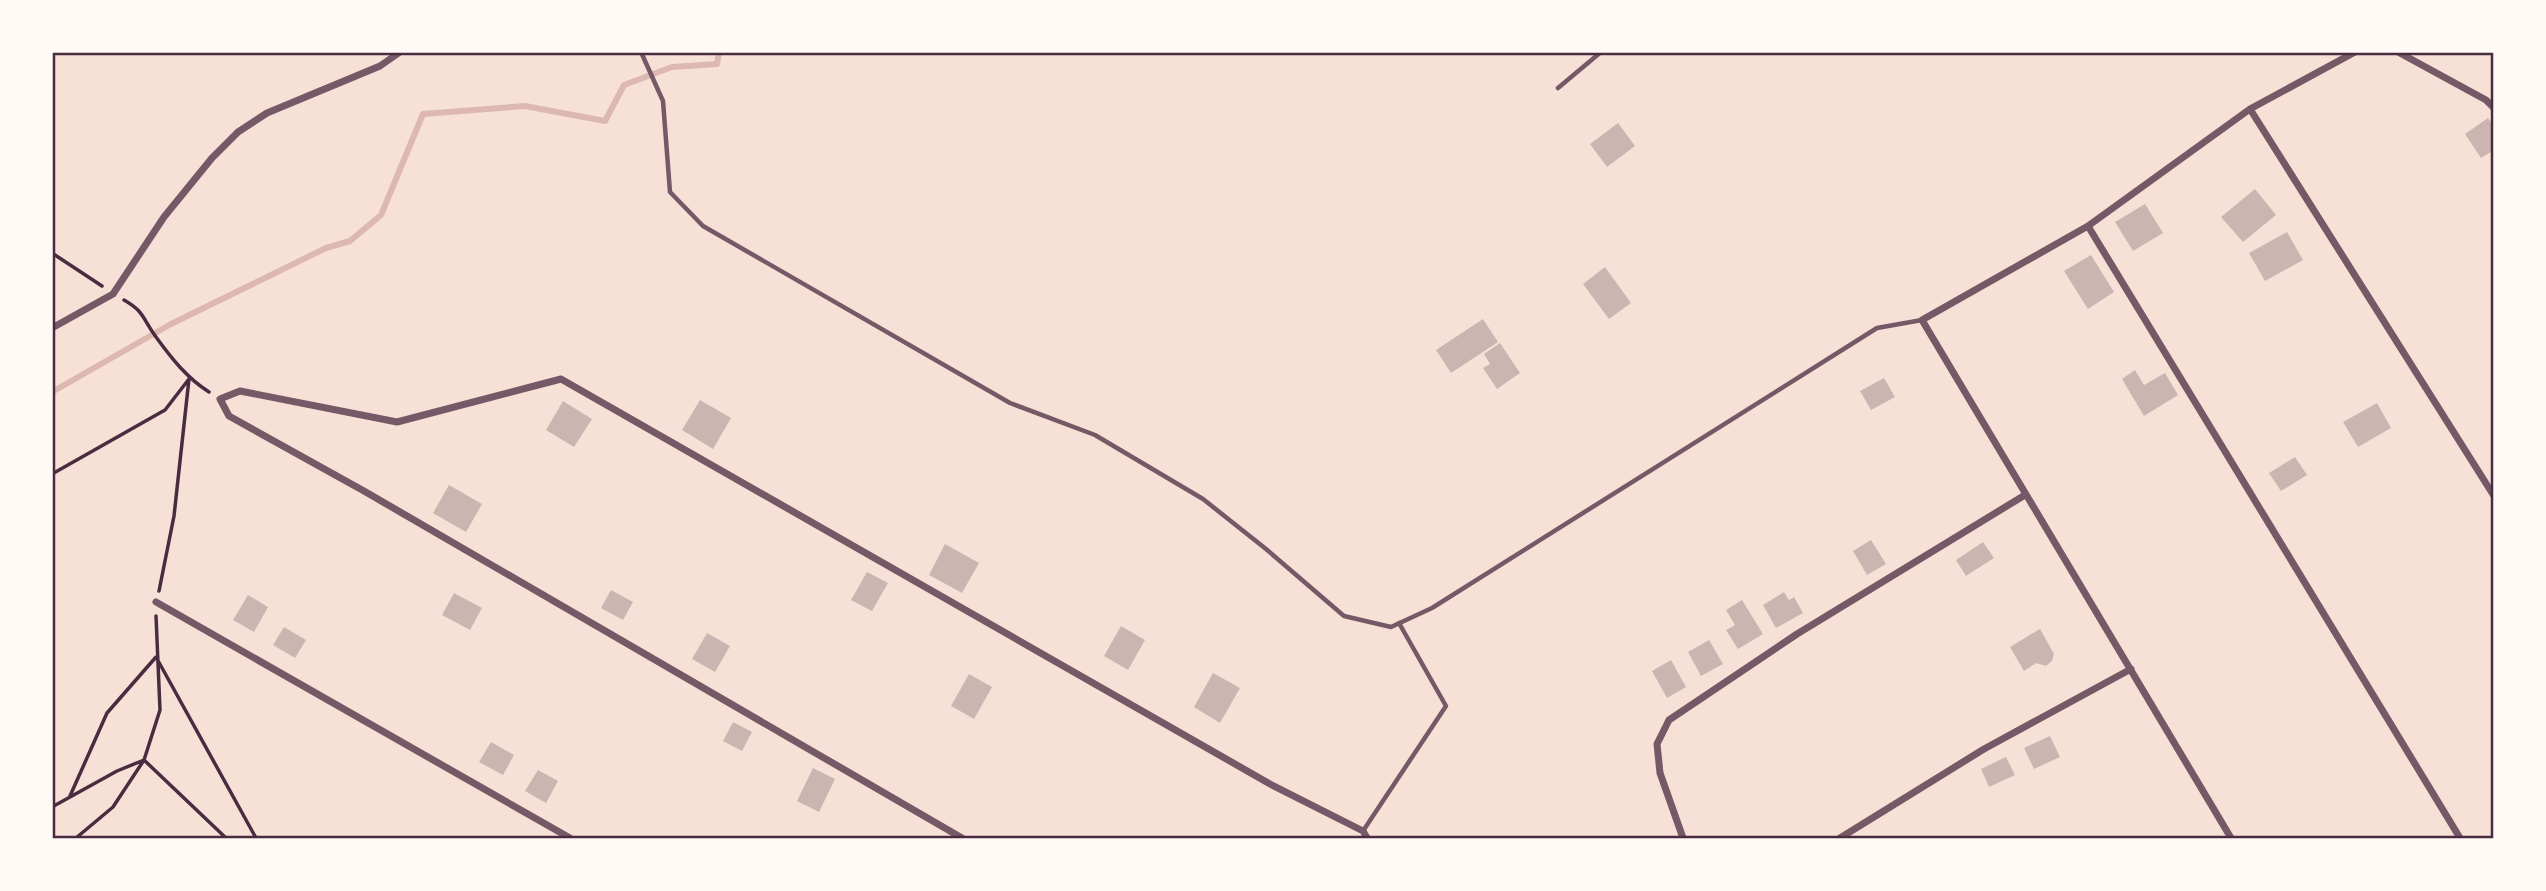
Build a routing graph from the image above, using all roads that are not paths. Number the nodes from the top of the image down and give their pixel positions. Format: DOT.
graph roads {
  1 [pos="400,52"];
  2 [pos="641,52"];
  3 [pos="1601,52"];
  4 [pos="2355,52"];
  5 [pos="2398,52"];
  6 [pos="2341,56"];
  7 [pos="1558,88"];
  8 [pos="2494,108"];
  9 [pos="2250,109"];
  10 [pos="2088,226"];
  11 [pos="1922,320"];
  12 [pos="52,328"];
  13 [pos="2025,495"];
  14 [pos="2494,496"];
  15 [pos="156,602"];
  16 [pos="1399,623"];
  17 [pos="2131,669"];
  18 [pos="1365,835"];
  19 [pos="570,838"];
  20 [pos="962,838"];
  21 [pos="1683,838"];
  22 [pos="1844,838"];
  23 [pos="2231,838"];
  24 [pos="2460,838"];
  1 -- 12 [label="street"];
  2 -- 16 [label="lane"];
  3 -- 7 [label="lane"];
  4 -- 6 [label="street"];
  5 -- 8 [label="street"];
  6 -- 9 [label="street"];
  9 -- 10 [label="street"];
  9 -- 14 [label="street"];
  10 -- 11 [label="street"];
  10 -- 24 [label="street"];
  11 -- 13 [label="street"];
  11 -- 16 [label="lane"];
  13 -- 17 [label="street"];
  13 -- 21 [label="street"];
  15 -- 19 [label="street"];
  16 -- 18 [label="lane"];
  17 -- 22 [label="street"];
  17 -- 23 [label="street"];
  18 -- 20 [label="street"];
}
